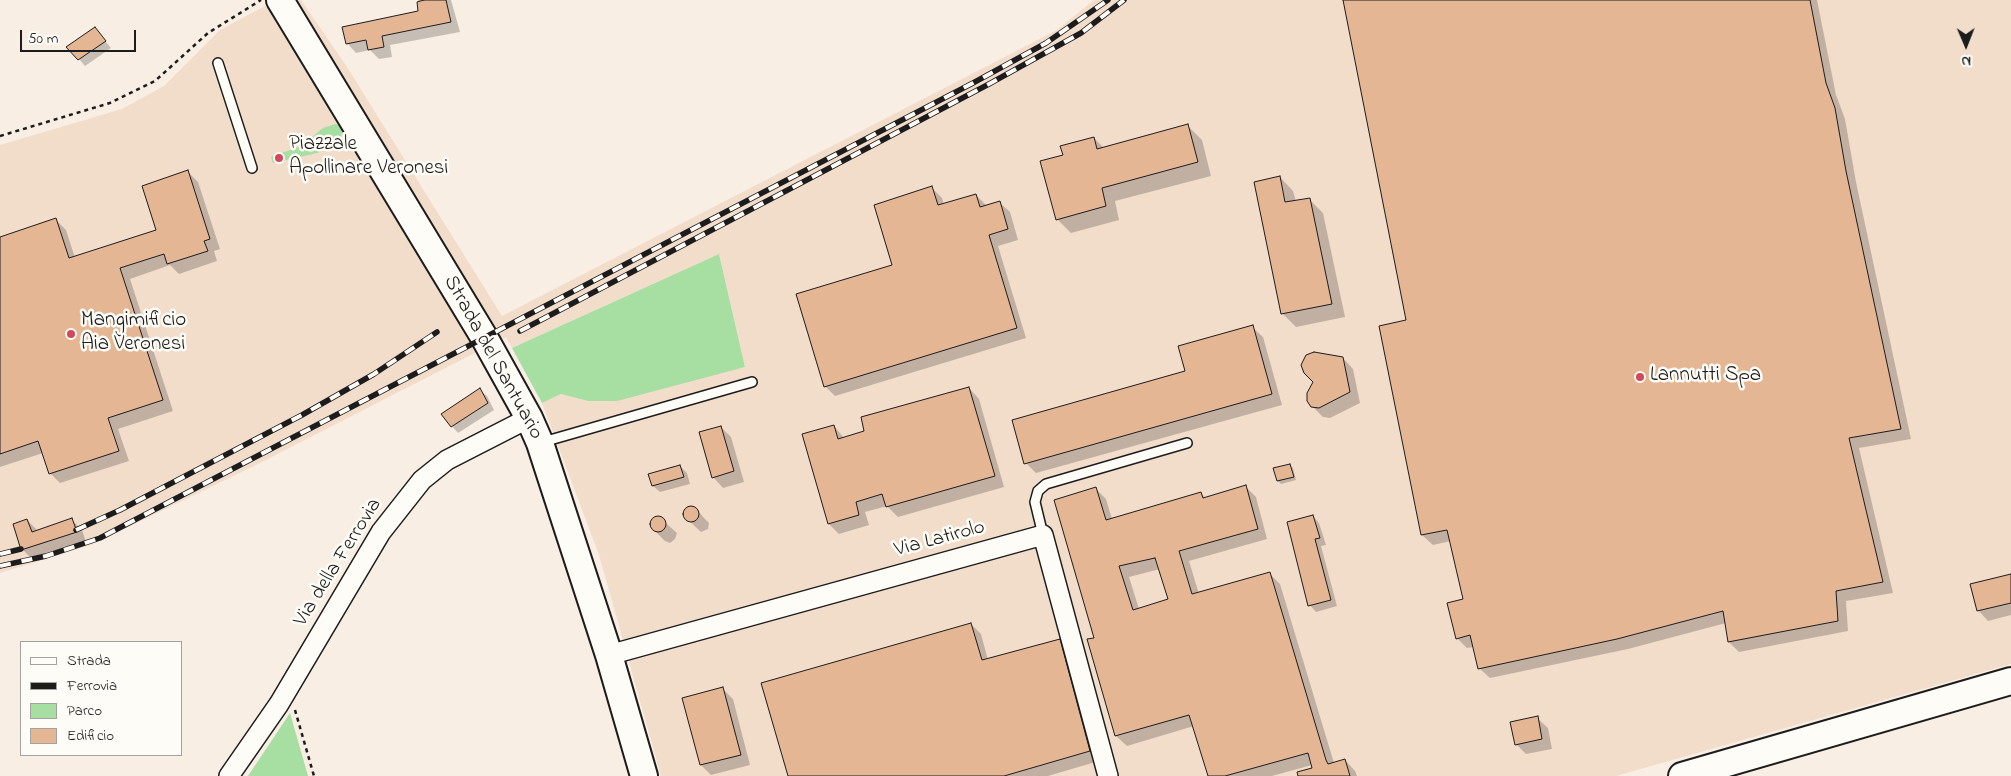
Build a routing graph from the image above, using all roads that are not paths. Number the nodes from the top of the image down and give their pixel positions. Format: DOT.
graph roads {
  1 [pos="280,0"];
  2 [pos="218,64"];
  3 [pos="252,168"];
  4 [pos="752,382"];
  5 [pos="529,418"];
  6 [pos="540,443"];
  7 [pos="1187,443"];
  8 [pos="1043,535"];
  9 [pos="609,654"];
  10 [pos="2011,682"];
  11 [pos="228,776"];
  12 [pos="644,776"];
  13 [pos="1108,776"];
  14 [pos="1682,776"];
  1 -- 5 [label="street, Strada del Santuario"];
  2 -- 3 [label="lane"];
  4 -- 6 [label="lane"];
  5 -- 6 [label="street, Strada del Santuario"];
  5 -- 11 [label="street, Via della Ferrovia"];
  6 -- 9 [label="street, Strada del Santuario"];
  7 -- 8 [label="lane"];
  8 -- 9 [label="street, Via Latirolo"];
  8 -- 13 [label="street"];
  9 -- 12 [label="street, Strada del Santuario"];
  10 -- 14 [label="street"];
}
